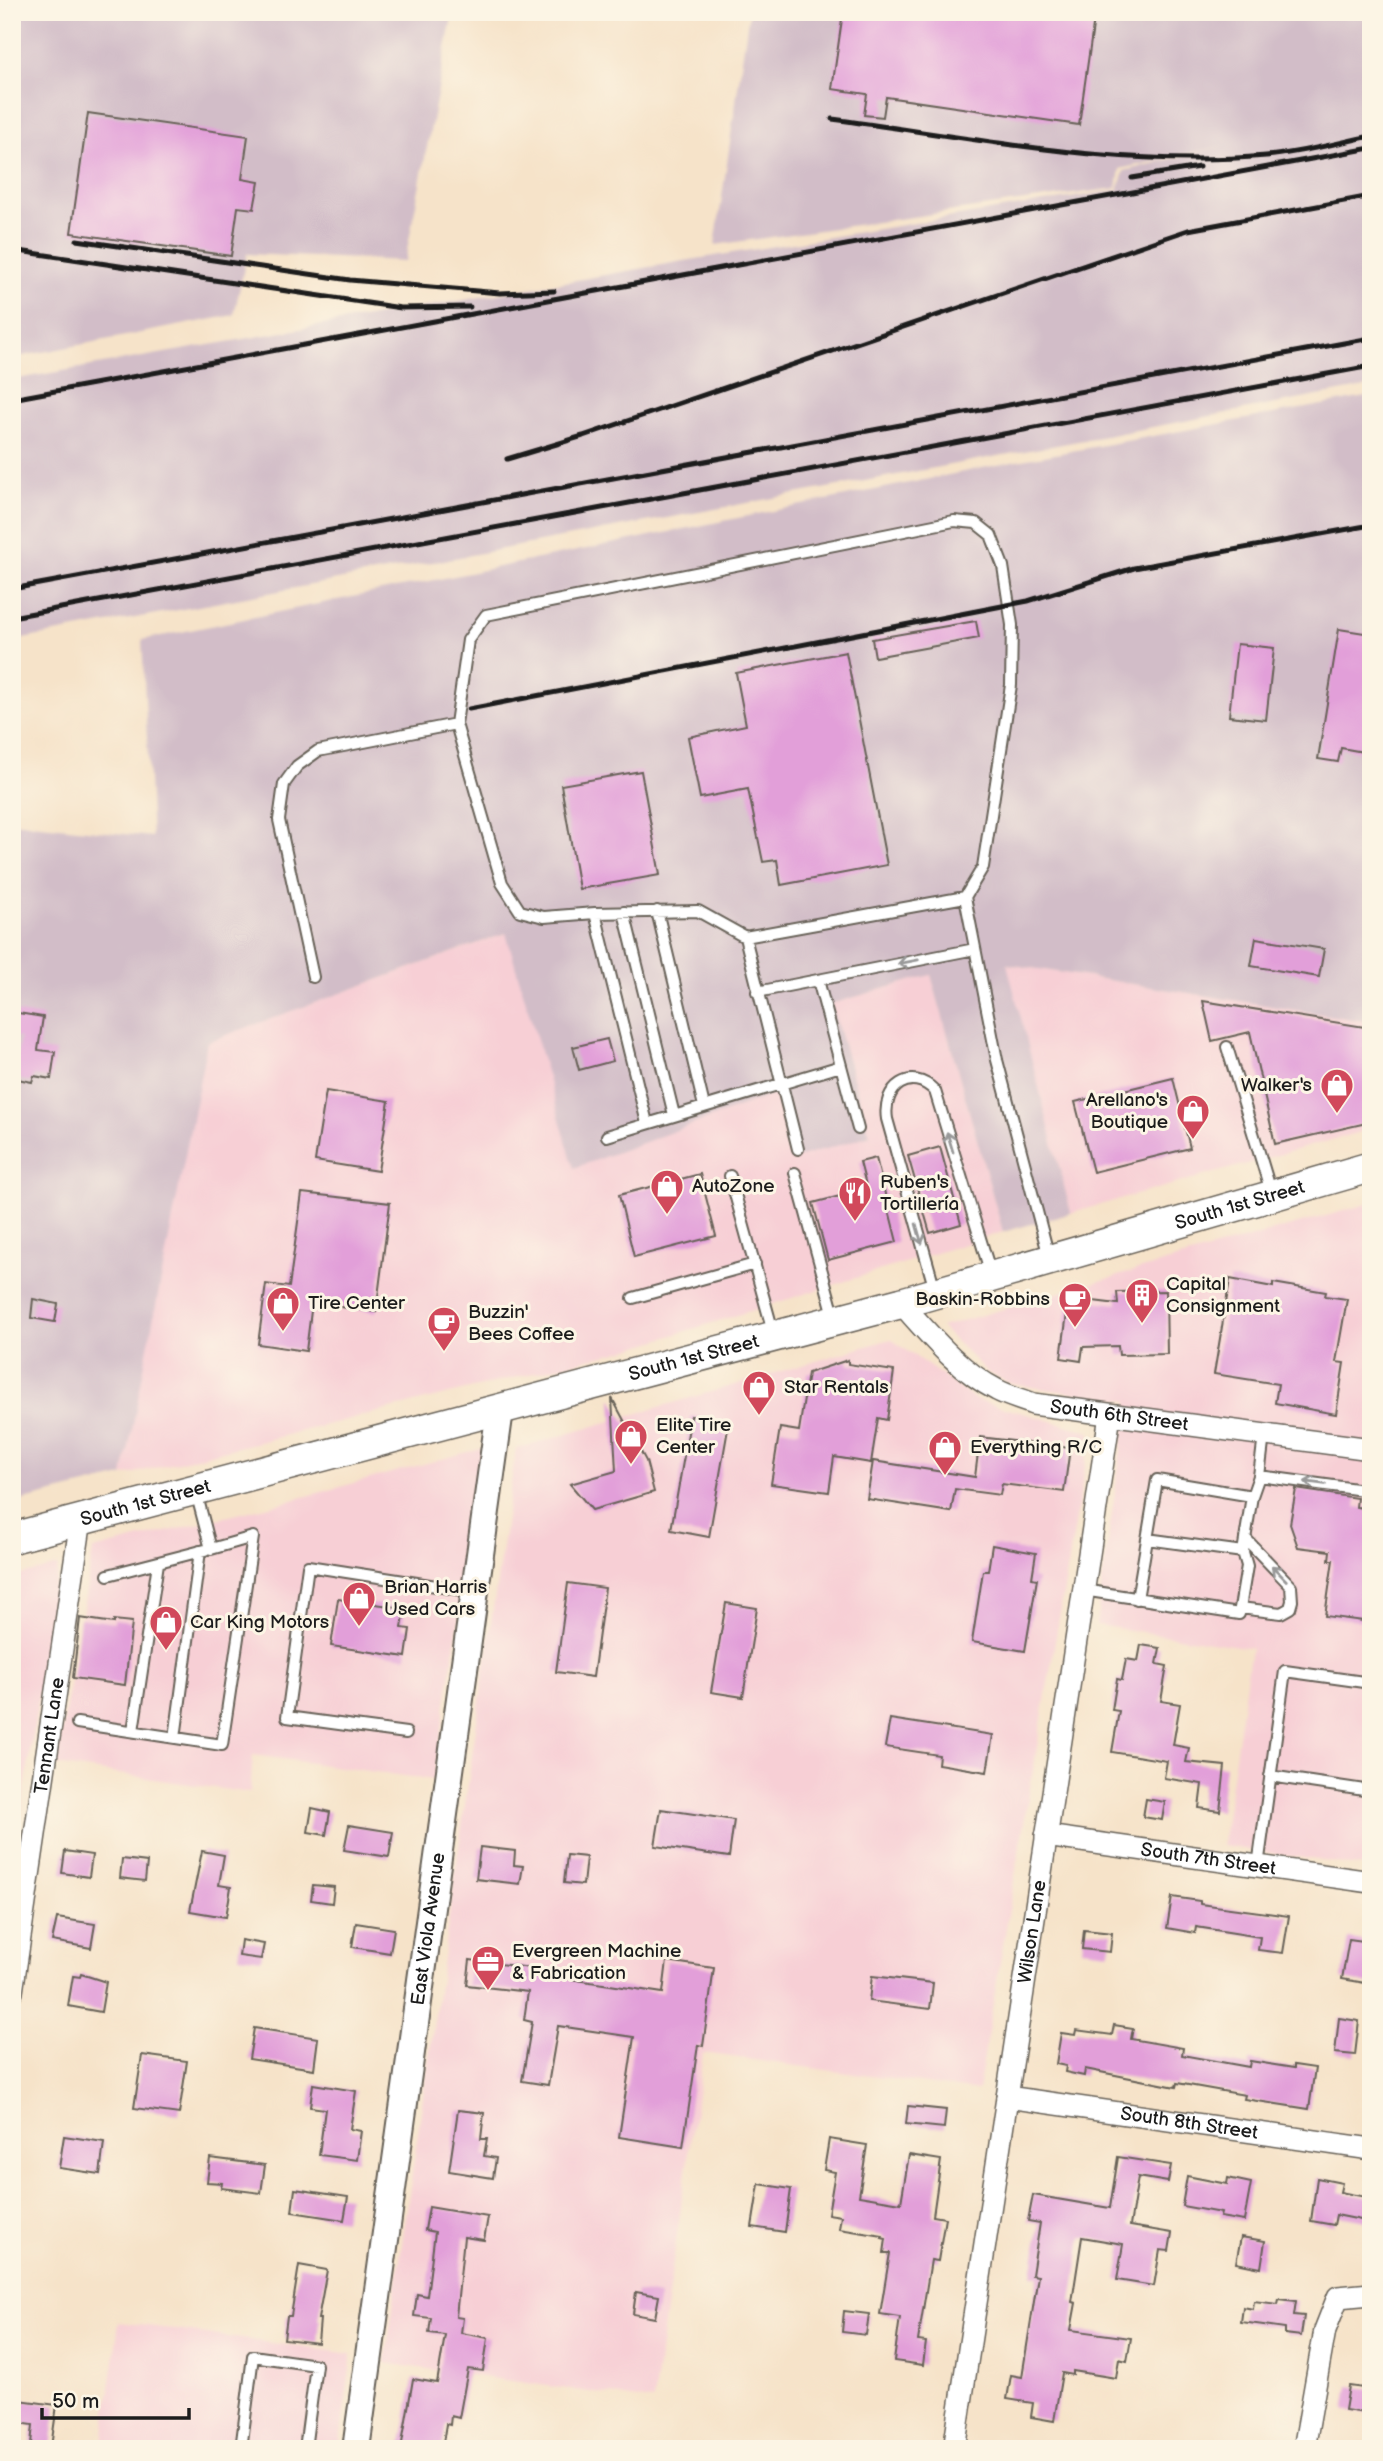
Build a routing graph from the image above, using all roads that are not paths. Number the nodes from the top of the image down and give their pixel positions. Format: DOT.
graph roads {
  1 [pos="456,724"];
  2 [pos="965,897"];
  3 [pos="657,911"];
  4 [pos="624,912"];
  5 [pos="595,913"];
  6 [pos="745,937"];
  7 [pos="975,949"];
  8 [pos="313,977"];
  9 [pos="818,980"];
  10 [pos="757,992"];
  11 [pos="1227,1047"];
  12 [pos="841,1066"];
  13 [pos="781,1083"];
  14 [pos="704,1106"];
  15 [pos="674,1115"];
  16 [pos="648,1123"];
  17 [pos="858,1129"];
  18 [pos="607,1136"];
  19 [pos="798,1149"];
  20 [pos="1371,1167"];
  21 [pos="795,1173"];
  22 [pos="730,1176"];
  23 [pos="1272,1196"];
  24 [pos="1050,1260"];
  25 [pos="755,1264"];
  26 [pos="992,1277"];
  27 [pos="936,1293"];
  28 [pos="633,1298"];
  29 [pos="901,1303"];
  30 [pos="835,1321"];
  31 [pos="775,1337"];
  32 [pos="500,1410"];
  33 [pos="1110,1415"];
  34 [pos="1264,1435"];
  35 [pos="1371,1449"];
  36 [pos="1259,1476"];
  37 [pos="195,1489"];
  38 [pos="1371,1491"];
  39 [pos="1252,1496"];
  40 [pos="81,1519"];
  41 [pos="12,1538"];
  42 [pos="1245,1538"];
  43 [pos="1147,1539"];
  44 [pos="206,1550"];
  45 [pos="1243,1552"];
  46 [pos="158,1563"];
  47 [pos="108,1576"];
  48 [pos="1083,1590"];
  49 [pos="475,1592"];
  50 [pos="1137,1599"];
  51 [pos="1240,1608"];
  52 [pos="1371,1683"];
  53 [pos="77,1723"];
  54 [pos="133,1731"];
  55 [pos="406,1733"];
  56 [pos="175,1738"];
  57 [pos="1270,1776"];
  58 [pos="1371,1791"];
  59 [pos="1046,1836"];
  60 [pos="1258,1866"];
  61 [pos="1371,1882"];
  62 [pos="12,1993"];
  63 [pos="1007,2097"];
  64 [pos="1371,2149"];
  65 [pos="1371,2294"];
  66 [pos="241,2449"];
  67 [pos="305,2449"];
  68 [pos="356,2449"];
  69 [pos="954,2449"];
  70 [pos="1304,2449"];
  1 -- 2 [label="lane"];
  1 -- 5 [label="lane"];
  1 -- 8 [label="lane"];
  2 -- 6 [label="lane"];
  2 -- 7 [label="lane"];
  3 -- 4 [label="lane"];
  3 -- 6 [label="lane"];
  3 -- 14 [label="lane"];
  4 -- 5 [label="lane"];
  4 -- 15 [label="lane"];
  5 -- 16 [label="lane"];
  6 -- 10 [label="lane"];
  7 -- 9 [label="lane, one-way"];
  7 -- 24 [label="lane"];
  9 -- 10 [label="lane"];
  9 -- 12 [label="lane"];
  10 -- 13 [label="lane"];
  11 -- 23 [label="lane"];
  12 -- 13 [label="lane"];
  12 -- 17 [label="lane"];
  13 -- 14 [label="lane"];
  13 -- 19 [label="lane"];
  14 -- 15 [label="lane"];
  15 -- 16 [label="lane"];
  16 -- 18 [label="lane"];
  20 -- 23 [label="main road, South 1st Street"];
  21 -- 30 [label="lane"];
  22 -- 25 [label="lane"];
  23 -- 24 [label="main road, South 1st Street"];
  24 -- 26 [label="main road, South 1st Street"];
  25 -- 28 [label="lane"];
  25 -- 31 [label="lane"];
  26 -- 27 [label="main road, South 1st Street"];
  26 -- 27 [label="lane, one-way"];
  27 -- 29 [label="main road, South 1st Street"];
  29 -- 30 [label="main road, South 1st Street"];
  29 -- 33 [label="street, South 6th Street"];
  30 -- 31 [label="main road, South 1st Street"];
  31 -- 32 [label="main road, South 1st Street"];
  32 -- 37 [label="main road, South 1st Street"];
  32 -- 49 [label="street, East Viola Avenue"];
  33 -- 34 [label="street, South 6th Street"];
  33 -- 48 [label="street, Wilson Lane"];
  34 -- 35 [label="street, South 6th Street"];
  34 -- 36 [label="lane"];
  38 -- 36 [label="lane, one-way"];
  36 -- 39 [label="lane"];
  37 -- 40 [label="main road, South 1st Street"];
  37 -- 44 [label="lane"];
  39 -- 42 [label="lane"];
  39 -- 43 [label="lane"];
  40 -- 41 [label="main road, South 1st Street"];
  40 -- 62 [label="street, Tennant Lane"];
  42 -- 45 [label="lane"];
  51 -- 42 [label="lane, one-way"];
  43 -- 45 [label="lane"];
  43 -- 50 [label="lane"];
  44 -- 46 [label="lane"];
  44 -- 56 [label="lane"];
  44 -- 56 [label="lane"];
  45 -- 51 [label="lane"];
  46 -- 47 [label="lane"];
  46 -- 54 [label="lane"];
  48 -- 50 [label="lane"];
  48 -- 59 [label="street, Wilson Lane"];
  49 -- 55 [label="lane"];
  49 -- 68 [label="street, East Viola Avenue"];
  50 -- 51 [label="lane"];
  52 -- 57 [label="lane"];
  53 -- 54 [label="lane"];
  54 -- 56 [label="lane"];
  57 -- 58 [label="lane"];
  57 -- 60 [label="lane"];
  59 -- 60 [label="street, South 7th Street"];
  59 -- 63 [label="street, Wilson Lane"];
  60 -- 61 [label="street, South 7th Street"];
  63 -- 64 [label="street, South 8th Street"];
  63 -- 69 [label="street, Wilson Lane"];
  65 -- 70 [label="street"];
  66 -- 67 [label="lane"];
}
